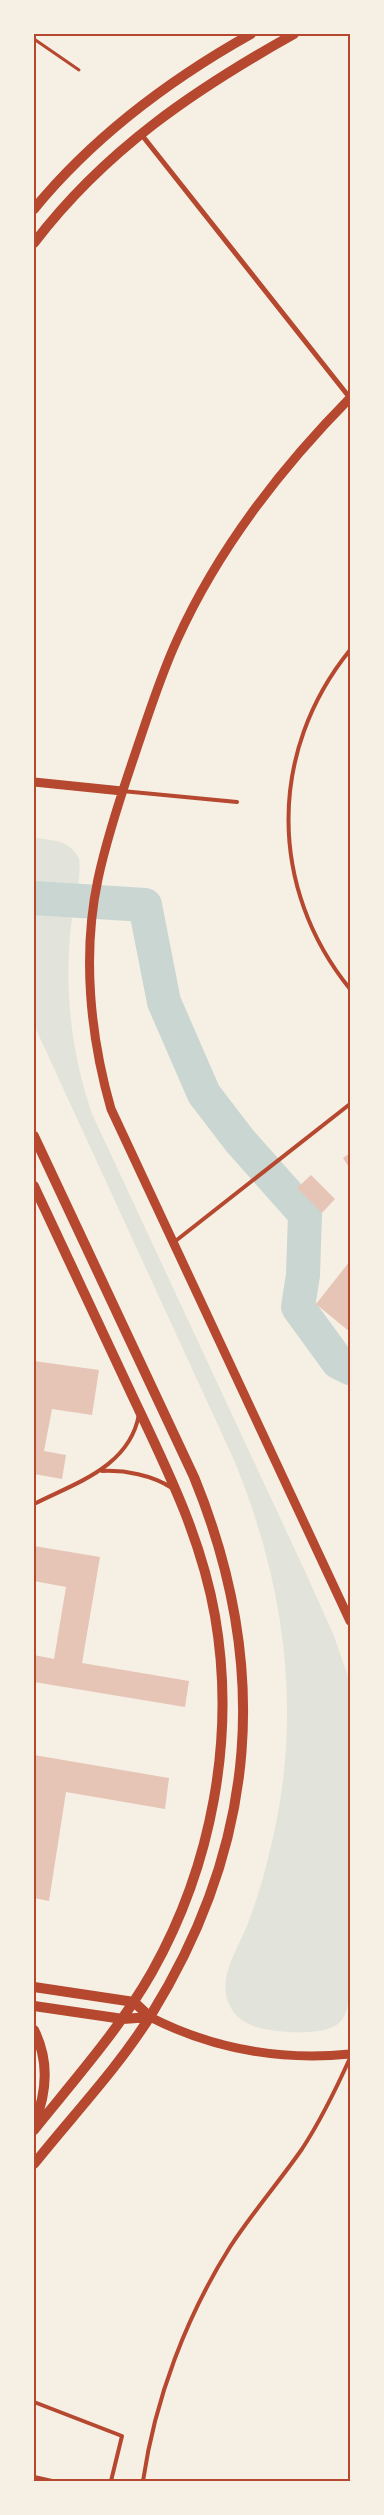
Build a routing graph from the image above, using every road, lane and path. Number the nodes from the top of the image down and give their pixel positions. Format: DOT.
graph roads {
  1 [pos="251,34"];
  2 [pos="294,34"];
  3 [pos="34,39"];
  4 [pos="79,70"];
  5 [pos="140,133"];
  6 [pos="34,209"];
  7 [pos="34,243"];
  8 [pos="350,398"];
  9 [pos="350,650"];
  10 [pos="34,782"];
  11 [pos="122,791"];
  12 [pos="237,802"];
  13 [pos="350,989"];
  14 [pos="350,1104"];
  15 [pos="34,1136"];
  16 [pos="34,1186"];
  17 [pos="173,1243"];
  18 [pos="139,1410"];
  19 [pos="100,1471"];
  20 [pos="178,1493"];
  21 [pos="34,1504"];
  22 [pos="350,1621"];
  23 [pos="34,1987"];
  24 [pos="134,2002"];
  25 [pos="34,2006"];
  26 [pos="150,2017"];
  27 [pos="122,2019"];
  28 [pos="34,2030"];
  29 [pos="350,2056"];
  30 [pos="34,2124"];
  31 [pos="34,2130"];
  32 [pos="34,2164"];
  33 [pos="34,2402"];
  34 [pos="34,2477"];
  35 [pos="52,2481"];
  36 [pos="111,2481"];
  37 [pos="143,2481"];
  1 -- 6 [label="main road"];
  2 -- 5 [label="main road"];
  3 -- 4 [label="path"];
  5 -- 7 [label="main road"];
  5 -- 8 [label="street"];
  8 -- 11 [label="street"];
  9 -- 13 [label="lane"];
  10 -- 11 [label="street"];
  11 -- 12 [label="lane"];
  11 -- 17 [label="street"];
  14 -- 17 [label="lane"];
  15 -- 26 [label="main road"];
  16 -- 18 [label="main road"];
  17 -- 22 [label="street"];
  18 -- 19 [label="lane"];
  18 -- 20 [label="main road"];
  19 -- 20 [label="lane"];
  19 -- 21 [label="lane"];
  20 -- 24 [label="main road"];
  23 -- 24 [label="main road"];
  24 -- 26 [label="main road"];
  24 -- 27 [label="main road"];
  25 -- 27 [label="main road"];
  26 -- 27 [label="main road"];
  26 -- 29 [label="street"];
  26 -- 32 [label="main road"];
  27 -- 31 [label="main road"];
  28 -- 30 [label="main road"];
  29 -- 37 [label="lane"];
  33 -- 36 [label="lane"];
  34 -- 35 [label="lane"];
}
